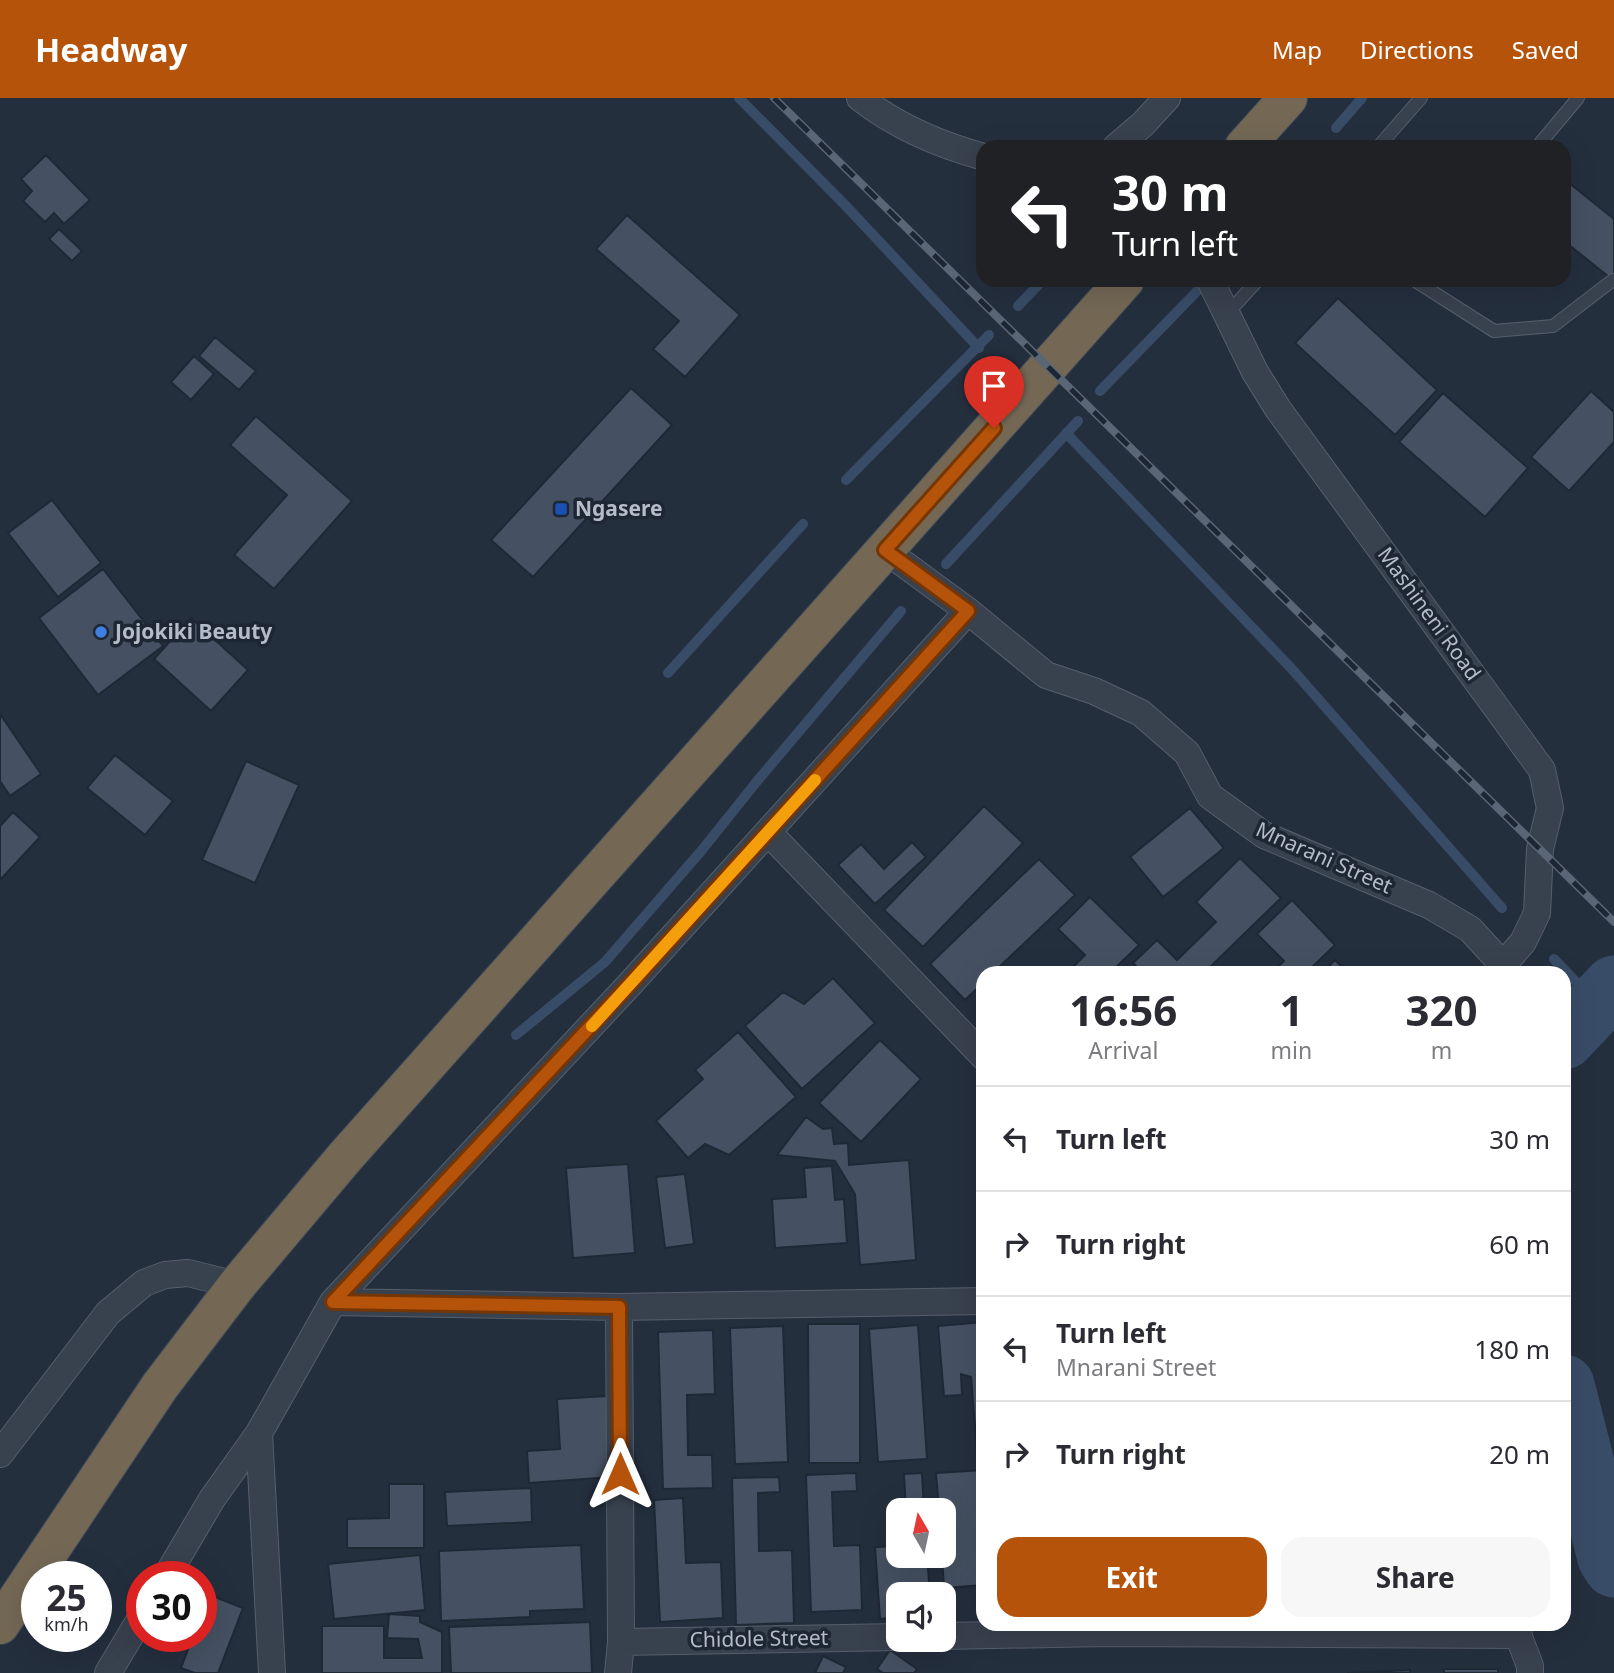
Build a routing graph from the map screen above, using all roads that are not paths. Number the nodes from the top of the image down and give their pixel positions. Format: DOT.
graph roads {
  1 [pos="860,98"];
  2 [pos="1167,98"];
  3 [pos="1288,98"];
  4 [pos="1421,98"];
  5 [pos="1578,98"];
  6 [pos="1124,140"];
  7 [pos="1256,140"];
  8 [pos="1384,140"];
  9 [pos="1543,140"];
  10 [pos="976,155"];
  11 [pos="1613,281"];
  12 [pos="1119,287"];
  13 [pos="1214,287"];
  14 [pos="1252,287"];
  15 [pos="1427,287"];
  16 [pos="1227,314"];
  17 [pos="885,550"];
  18 [pos="968,611"];
  19 [pos="768,832"];
  20 [pos="1500,966"];
  21 [pos="1504,966"];
  22 [pos="976,1049"];
  23 [pos="237,1286"];
  24 [pos="976,1301"];
  25 [pos="333,1302"];
  26 [pos="619,1307"];
  27 [pos="259,1433"];
  28 [pos="0,1454"];
  29 [pos="175,1561"];
  30 [pos="0,1625"];
  31 [pos="1059,1631"];
  32 [pos="1517,1631"];
  33 [pos="956,1635"];
  34 [pos="886,1637"];
  35 [pos="621,1642"];
  36 [pos="126,1643"];
  37 [pos="108,1673"];
  38 [pos="272,1673"];
  39 [pos="618,1673"];
  40 [pos="1530,1673"];
  1 -- 10 [label="street"];
  2 -- 6 [label="street"];
  3 -- 7 [label="highway"];
  4 -- 8 [label="lane"];
  5 -- 9 [label="lane"];
  11 -- 15 [label="lane"];
  12 -- 17 [label="highway"];
  13 -- 16 [label="street, Mashineni Road"];
  14 -- 16 [label="lane"];
  16 -- 21 [label="street, Mashineni Road"];
  17 -- 18 [label="street, Mnarani Street"];
  17 -- 23 [label="highway"];
  18 -- 19 [label="street"];
  18 -- 20 [label="street, Mnarani Street"];
  19 -- 22 [label="street"];
  19 -- 25 [label="street"];
  23 -- 28 [label="street"];
  23 -- 30 [label="highway"];
  24 -- 26 [label="street"];
  25 -- 26 [label="street"];
  25 -- 27 [label="street"];
  26 -- 35 [label="street"];
  27 -- 29 [label="street"];
  27 -- 38 [label="street"];
  31 -- 33 [label="street"];
  32 -- 40 [label="street"];
  34 -- 35 [label="street, Chidole Street"];
  35 -- 39 [label="street"];
  36 -- 37 [label="street"];
}
